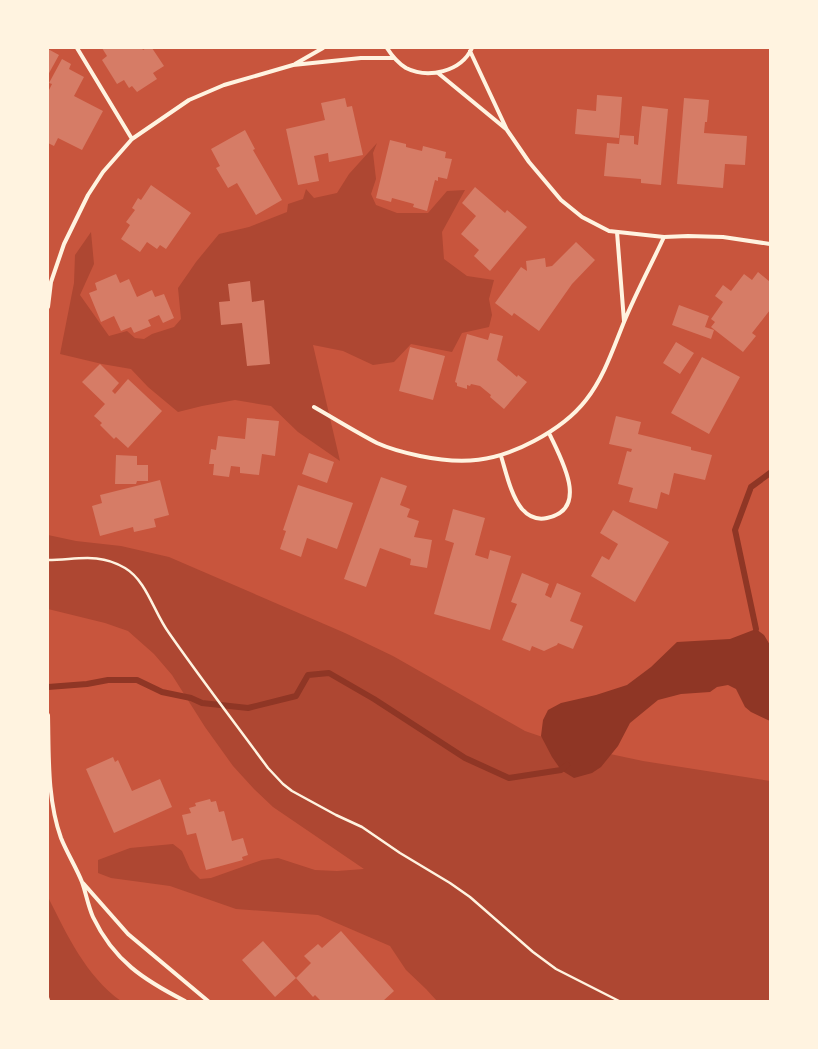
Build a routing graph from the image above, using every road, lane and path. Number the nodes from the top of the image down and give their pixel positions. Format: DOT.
graph roads {
  1 [pos="77,48"];
  2 [pos="323,48"];
  3 [pos="387,48"];
  4 [pos="471,49"];
  5 [pos="393,58"];
  6 [pos="293,65"];
  7 [pos="438,73"];
  8 [pos="507,130"];
  9 [pos="132,139"];
  10 [pos="617,232"];
  11 [pos="664,237"];
  12 [pos="770,244"];
  13 [pos="48,307"];
  14 [pos="624,322"];
  15 [pos="314,407"];
  16 [pos="549,433"];
  17 [pos="501,456"];
  18 [pos="48,560"];
  19 [pos="48,715"];
  20 [pos="81,881"];
  21 [pos="48,998"];
  22 [pos="50,1001"];
  23 [pos="185,1001"];
  24 [pos="208,1001"];
  25 [pos="619,1001"];
  1 -- 9 [label="street"];
  2 -- 6 [label="street"];
  3 -- 5 [label="street"];
  4 -- 7 [label="street"];
  4 -- 8 [label="street"];
  5 -- 6 [label="street"];
  5 -- 7 [label="street"];
  6 -- 9 [label="street"];
  7 -- 8 [label="street"];
  8 -- 10 [label="street"];
  9 -- 13 [label="street"];
  10 -- 11 [label="street"];
  10 -- 14 [label="street"];
  11 -- 12 [label="street"];
  11 -- 14 [label="street"];
  14 -- 16 [label="street"];
  15 -- 17 [label="street"];
  16 -- 17 [label="street"];
  16 -- 17 [label="street"];
  18 -- 25 [label="path"];
  19 -- 20 [label="street"];
  20 -- 23 [label="street"];
  20 -- 24 [label="street"];
  21 -- 22 [label="path"];
}
